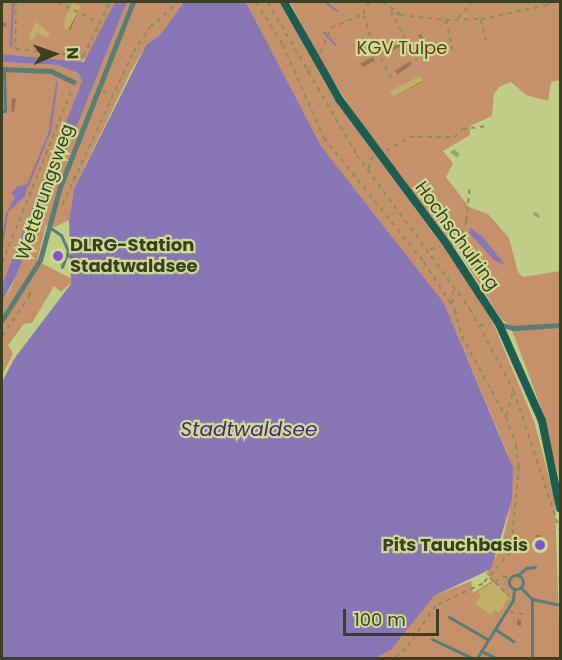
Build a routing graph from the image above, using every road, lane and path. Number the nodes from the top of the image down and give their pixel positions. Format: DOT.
graph roads {
  1 [pos="16,2"];
  2 [pos="57,2"];
  3 [pos="110,2"];
  4 [pos="133,2"];
  5 [pos="179,2"];
  6 [pos="256,2"];
  7 [pos="268,2"];
  8 [pos="284,2"];
  9 [pos="369,2"];
  10 [pos="383,2"];
  11 [pos="472,2"];
  12 [pos="548,2"];
  13 [pos="390,9"];
  14 [pos="363,14"];
  15 [pos="458,18"];
  16 [pos="481,19"];
  17 [pos="446,20"];
  18 [pos="100,23"];
  19 [pos="328,37"];
  20 [pos="486,40"];
  21 [pos="372,42"];
  22 [pos="359,49"];
  23 [pos="453,50"];
  24 [pos="417,61"];
  25 [pos="3,69"];
  26 [pos="392,78"];
  27 [pos="76,83"];
  28 [pos="95,89"];
  29 [pos="114,94"];
  30 [pos="2,111"];
  31 [pos="485,126"];
  32 [pos="377,153"];
  33 [pos="368,169"];
  34 [pos="470,185"];
  35 [pos="51,215"];
  36 [pos="48,226"];
  37 [pos="448,246"];
  38 [pos="429,249"];
  39 [pos="67,255"];
  40 [pos="78,260"];
  41 [pos="2,263"];
  42 [pos="62,267"];
  43 [pos="73,268"];
  44 [pos="81,272"];
  45 [pos="29,279"];
  46 [pos="454,284"];
  47 [pos="452,305"];
  48 [pos="2,320"];
  49 [pos="499,324"];
  50 [pos="479,325"];
  51 [pos="561,325"];
  52 [pos="513,328"];
  53 [pos="2,336"];
  54 [pos="508,342"];
  55 [pos="514,391"];
  56 [pos="506,417"];
  57 [pos="561,508"];
  58 [pos="561,530"];
  59 [pos="535,567"];
  60 [pos="518,576"];
  61 [pos="489,578"];
  62 [pos="509,579"];
  63 [pos="495,582"];
  64 [pos="521,588"];
  65 [pos="514,589"];
  66 [pos="513,597"];
  67 [pos="532,599"];
  68 [pos="561,605"];
  69 [pos="506,610"];
  70 [pos="532,615"];
  71 [pos="449,617"];
  72 [pos="494,628"];
  73 [pos="432,639"];
  74 [pos="487,639"];
  75 [pos="513,641"];
  76 [pos="481,651"];
  77 [pos="395,658"];
  78 [pos="472,658"];
  79 [pos="477,658"];
  80 [pos="496,658"];
  81 [pos="532,658"];
  1 -- 18 [label="path"];
  2 -- 18 [label="path"];
  3 -- 18 [label="path"];
  4 -- 28 [label="street, Wetterungsweg"];
  5 -- 29 [label="path"];
  6 -- 47 [label="path"];
  7 -- 33 [label="path"];
  8 -- 32 [label="street, Hochschulring"];
  9 -- 14 [label="path"];
  10 -- 13 [label="path"];
  11 -- 15 [label="path"];
  12 -- 16 [label="path"];
  13 -- 17 [label="path"];
  13 -- 24 [label="path"];
  14 -- 19 [label="path"];
  14 -- 21 [label="path"];
  15 -- 16 [label="path"];
  15 -- 17 [label="path"];
  16 -- 20 [label="path"];
  17 -- 23 [label="path"];
  21 -- 22 [label="path"];
  21 -- 26 [label="path"];
  25 -- 27 [label="street"];
  25 -- 30 [label="lane"];
  27 -- 28 [label="path"];
  27 -- 41 [label="path"];
  28 -- 29 [label="path"];
  28 -- 35 [label="street, Wetterungsweg"];
  29 -- 35 [label="path"];
  31 -- 32 [label="path"];
  32 -- 33 [label="path"];
  32 -- 37 [label="street, Hochschulring"];
  33 -- 38 [label="path"];
  34 -- 37 [label="path"];
  35 -- 36 [label="street, Wetterungsweg"];
  36 -- 39 [label="lane"];
  36 -- 45 [label="street, Wetterungsweg"];
  37 -- 38 [label="path"];
  37 -- 49 [label="street, Hochschulring"];
  38 -- 46 [label="path"];
  39 -- 40 [label="lane"];
  39 -- 42 [label="lane"];
  43 -- 44 [label="path"];
  45 -- 48 [label="street, Wetterungsweg"];
  45 -- 53 [label="path"];
  46 -- 47 [label="path"];
  46 -- 50 [label="path"];
  47 -- 56 [label="path"];
  49 -- 50 [label="path"];
  49 -- 52 [label="street"];
  49 -- 54 [label="street, Hochschulring"];
  50 -- 55 [label="path"];
  51 -- 52 [label="street"];
  52 -- 54 [label="street"];
  54 -- 57 [label="street, Hochschulring"];
  55 -- 56 [label="path"];
  55 -- 58 [label="path"];
  56 -- 61 [label="path"];
  59 -- 60 [label="lane"];
  60 -- 62 [label="lane"];
  60 -- 64 [label="lane"];
  61 -- 63 [label="path"];
  61 -- 77 [label="path"];
  62 -- 63 [label="path"];
  62 -- 65 [label="lane"];
  63 -- 66 [label="path"];
  64 -- 65 [label="lane"];
  64 -- 67 [label="lane"];
  65 -- 66 [label="lane"];
  66 -- 69 [label="lane"];
  67 -- 68 [label="lane"];
  67 -- 70 [label="lane"];
  69 -- 70 [label="path"];
  69 -- 72 [label="lane"];
  70 -- 81 [label="lane"];
  71 -- 74 [label="lane"];
  72 -- 74 [label="lane"];
  72 -- 75 [label="lane"];
  73 -- 78 [label="lane"];
  74 -- 76 [label="lane"];
  76 -- 79 [label="lane"];
  76 -- 80 [label="lane"];
}
